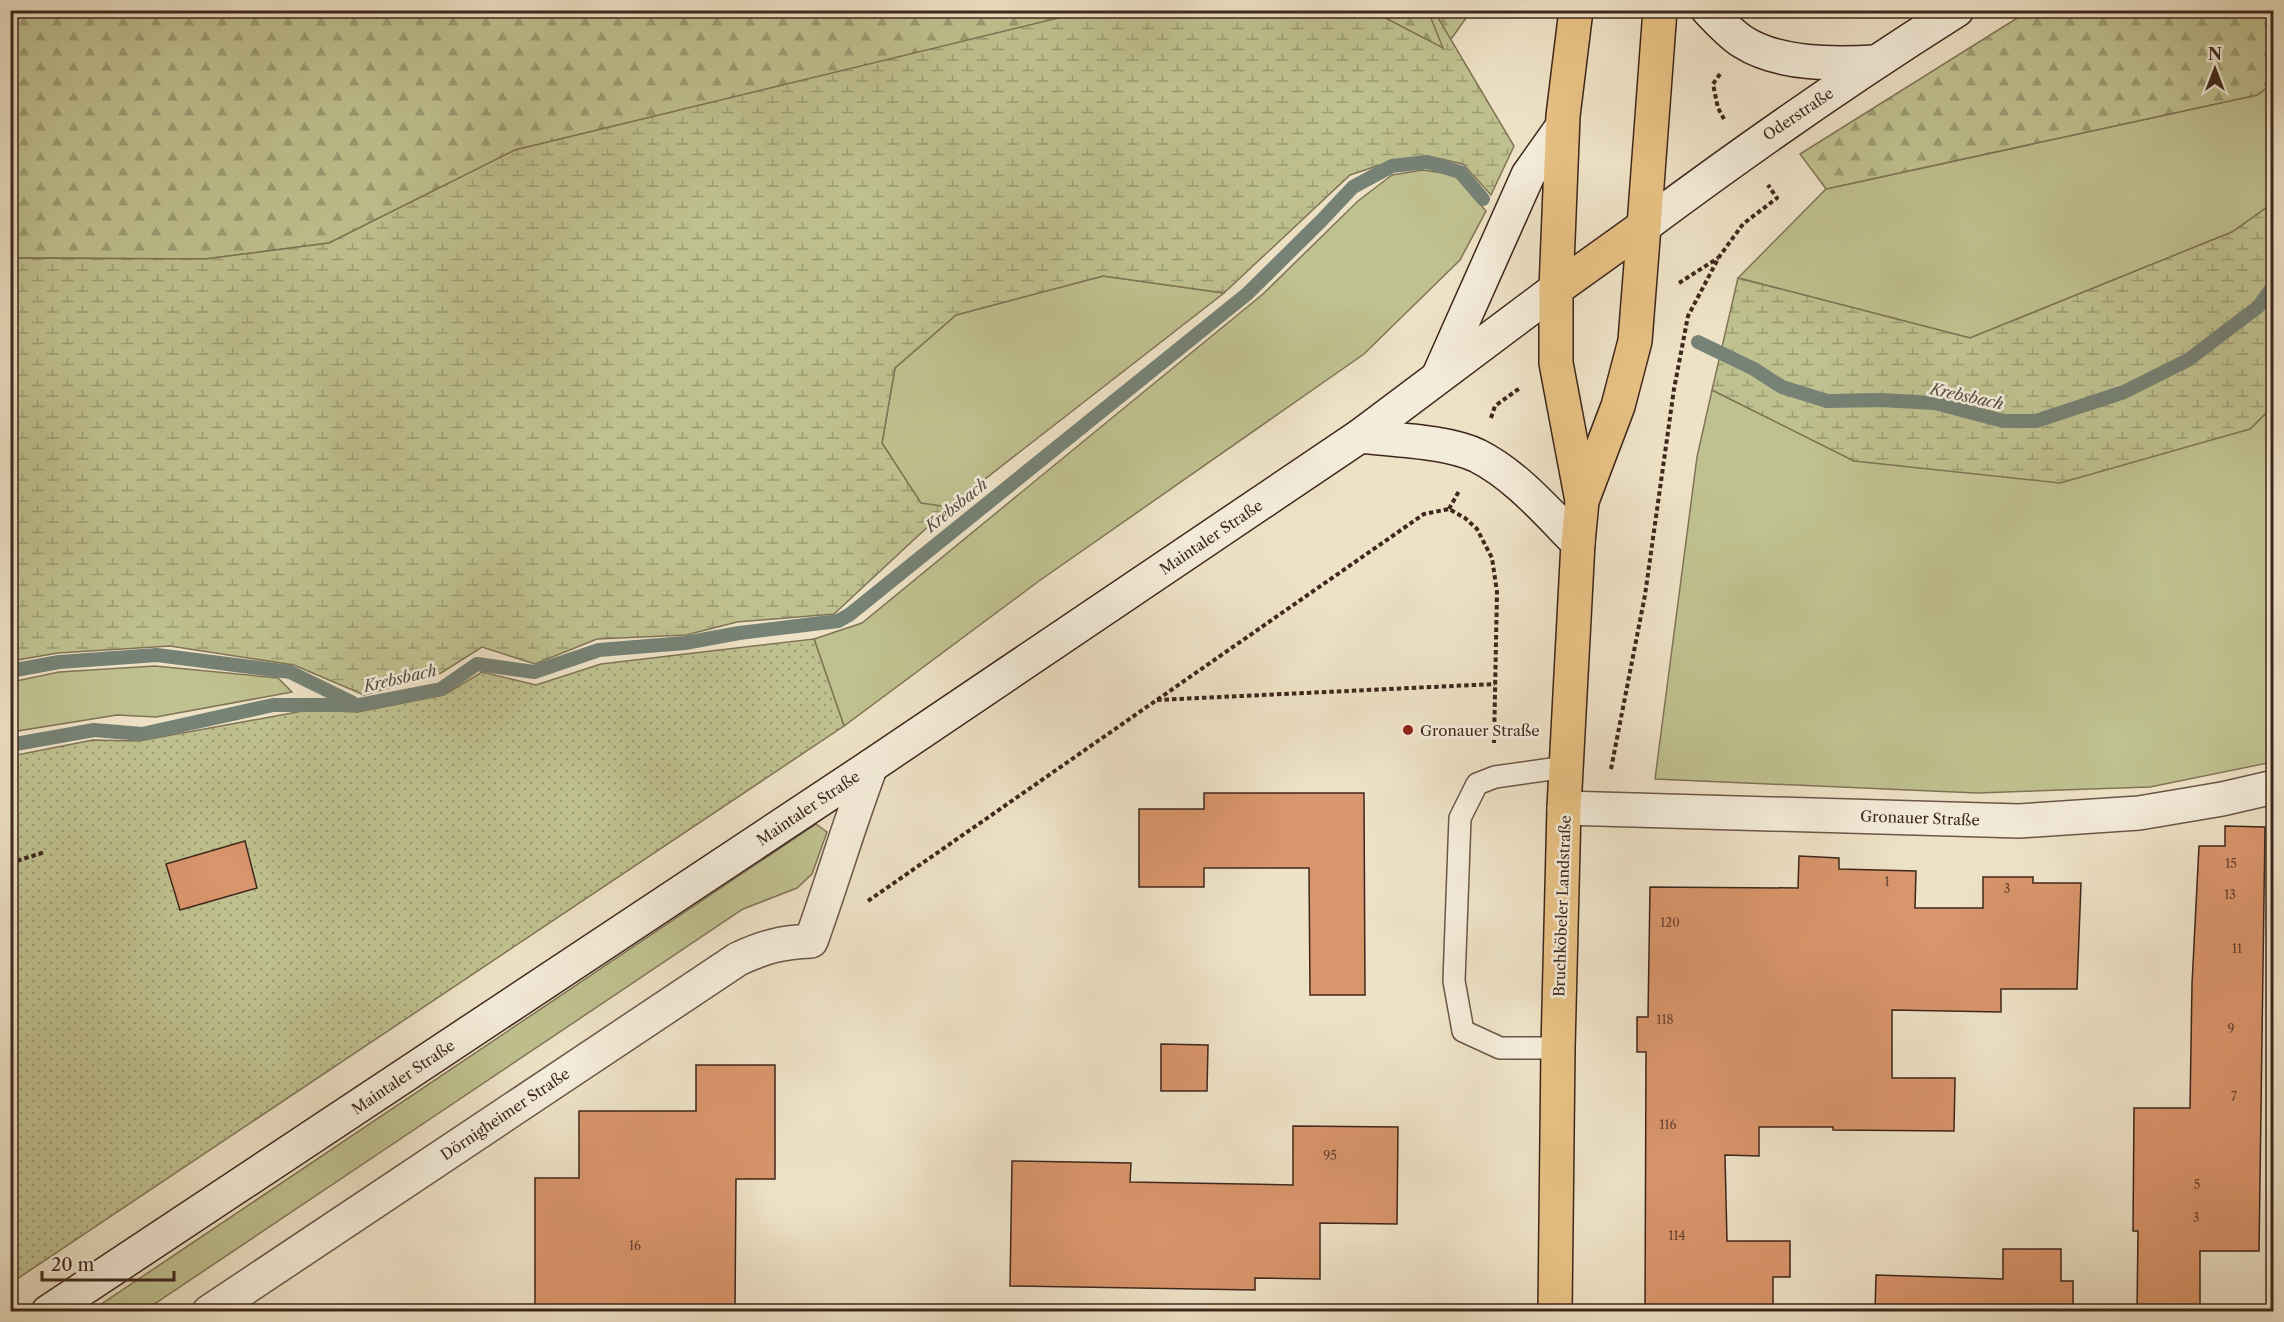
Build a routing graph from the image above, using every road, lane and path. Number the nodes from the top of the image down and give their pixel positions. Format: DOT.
graph roads {
  1 [pos="1576,10"];
  2 [pos="1660,10"];
  3 [pos="1708,10"];
  4 [pos="1957,10"];
  5 [pos="1875,62"];
  6 [pos="1562,127"];
  7 [pos="1744,151"];
  8 [pos="1644,226"];
  9 [pos="1556,289"];
  10 [pos="1437,379"];
  11 [pos="1360,436"];
  12 [pos="1582,501"];
  13 [pos="1578,543"];
  14 [pos="1495,684"];
  15 [pos="1156,700"];
  16 [pos="871,766"];
  17 [pos="1566,767"];
  18 [pos="1495,777"];
  19 [pos="2274,787"];
  20 [pos="1564,808"];
  21 [pos="45,852"];
  22 [pos="10,862"];
  23 [pos="860,906"];
  24 [pos="1558,1048"];
  25 [pos="48,1311"];
  26 [pos="209,1311"];
  27 [pos="1555,1311"];
  1 -- 6 [label="main road, Bruchköbeler Landstraße"];
  2 -- 8 [label="main road, Bruchköbeler Landstraße"];
  3 -- 5 [label="main road"];
  4 -- 5 [label="main road, Oderstraße"];
  5 -- 7 [label="main road, Oderstraße"];
  6 -- 9 [label="main road, Bruchköbeler Landstraße"];
  6 -- 10 [label="main road"];
  7 -- 8 [label="main road, Oderstraße"];
  7 -- 20 [label="path"];
  8 -- 9 [label="main road"];
  8 -- 12 [label="main road, Bruchköbeler Landstraße"];
  9 -- 10 [label="main road, Maintaler Straße"];
  9 -- 12 [label="main road, Bruchköbeler Landstraße"];
  10 -- 11 [label="main road, Maintaler Straße"];
  11 -- 13 [label="main road"];
  11 -- 16 [label="main road, Maintaler Straße"];
  12 -- 13 [label="main road, Bruchköbeler Landstraße"];
  13 -- 17 [label="main road, Bruchköbeler Landstraße"];
  14 -- 15 [label="path"];
  14 -- 15 [label="path"];
  14 -- 18 [label="path"];
  15 -- 23 [label="path"];
  16 -- 25 [label="main road, Maintaler Straße"];
  16 -- 26 [label="main road, Dörnigheimer Straße"];
  17 -- 18 [label="lane"];
  17 -- 20 [label="main road, Bruchköbeler Landstraße"];
  18 -- 24 [label="lane"];
  19 -- 20 [label="main road, Gronauer Straße"];
  20 -- 24 [label="main road, Bruchköbeler Landstraße"];
  21 -- 22 [label="path"];
  24 -- 27 [label="main road, Bruchköbeler Landstraße"];
}
